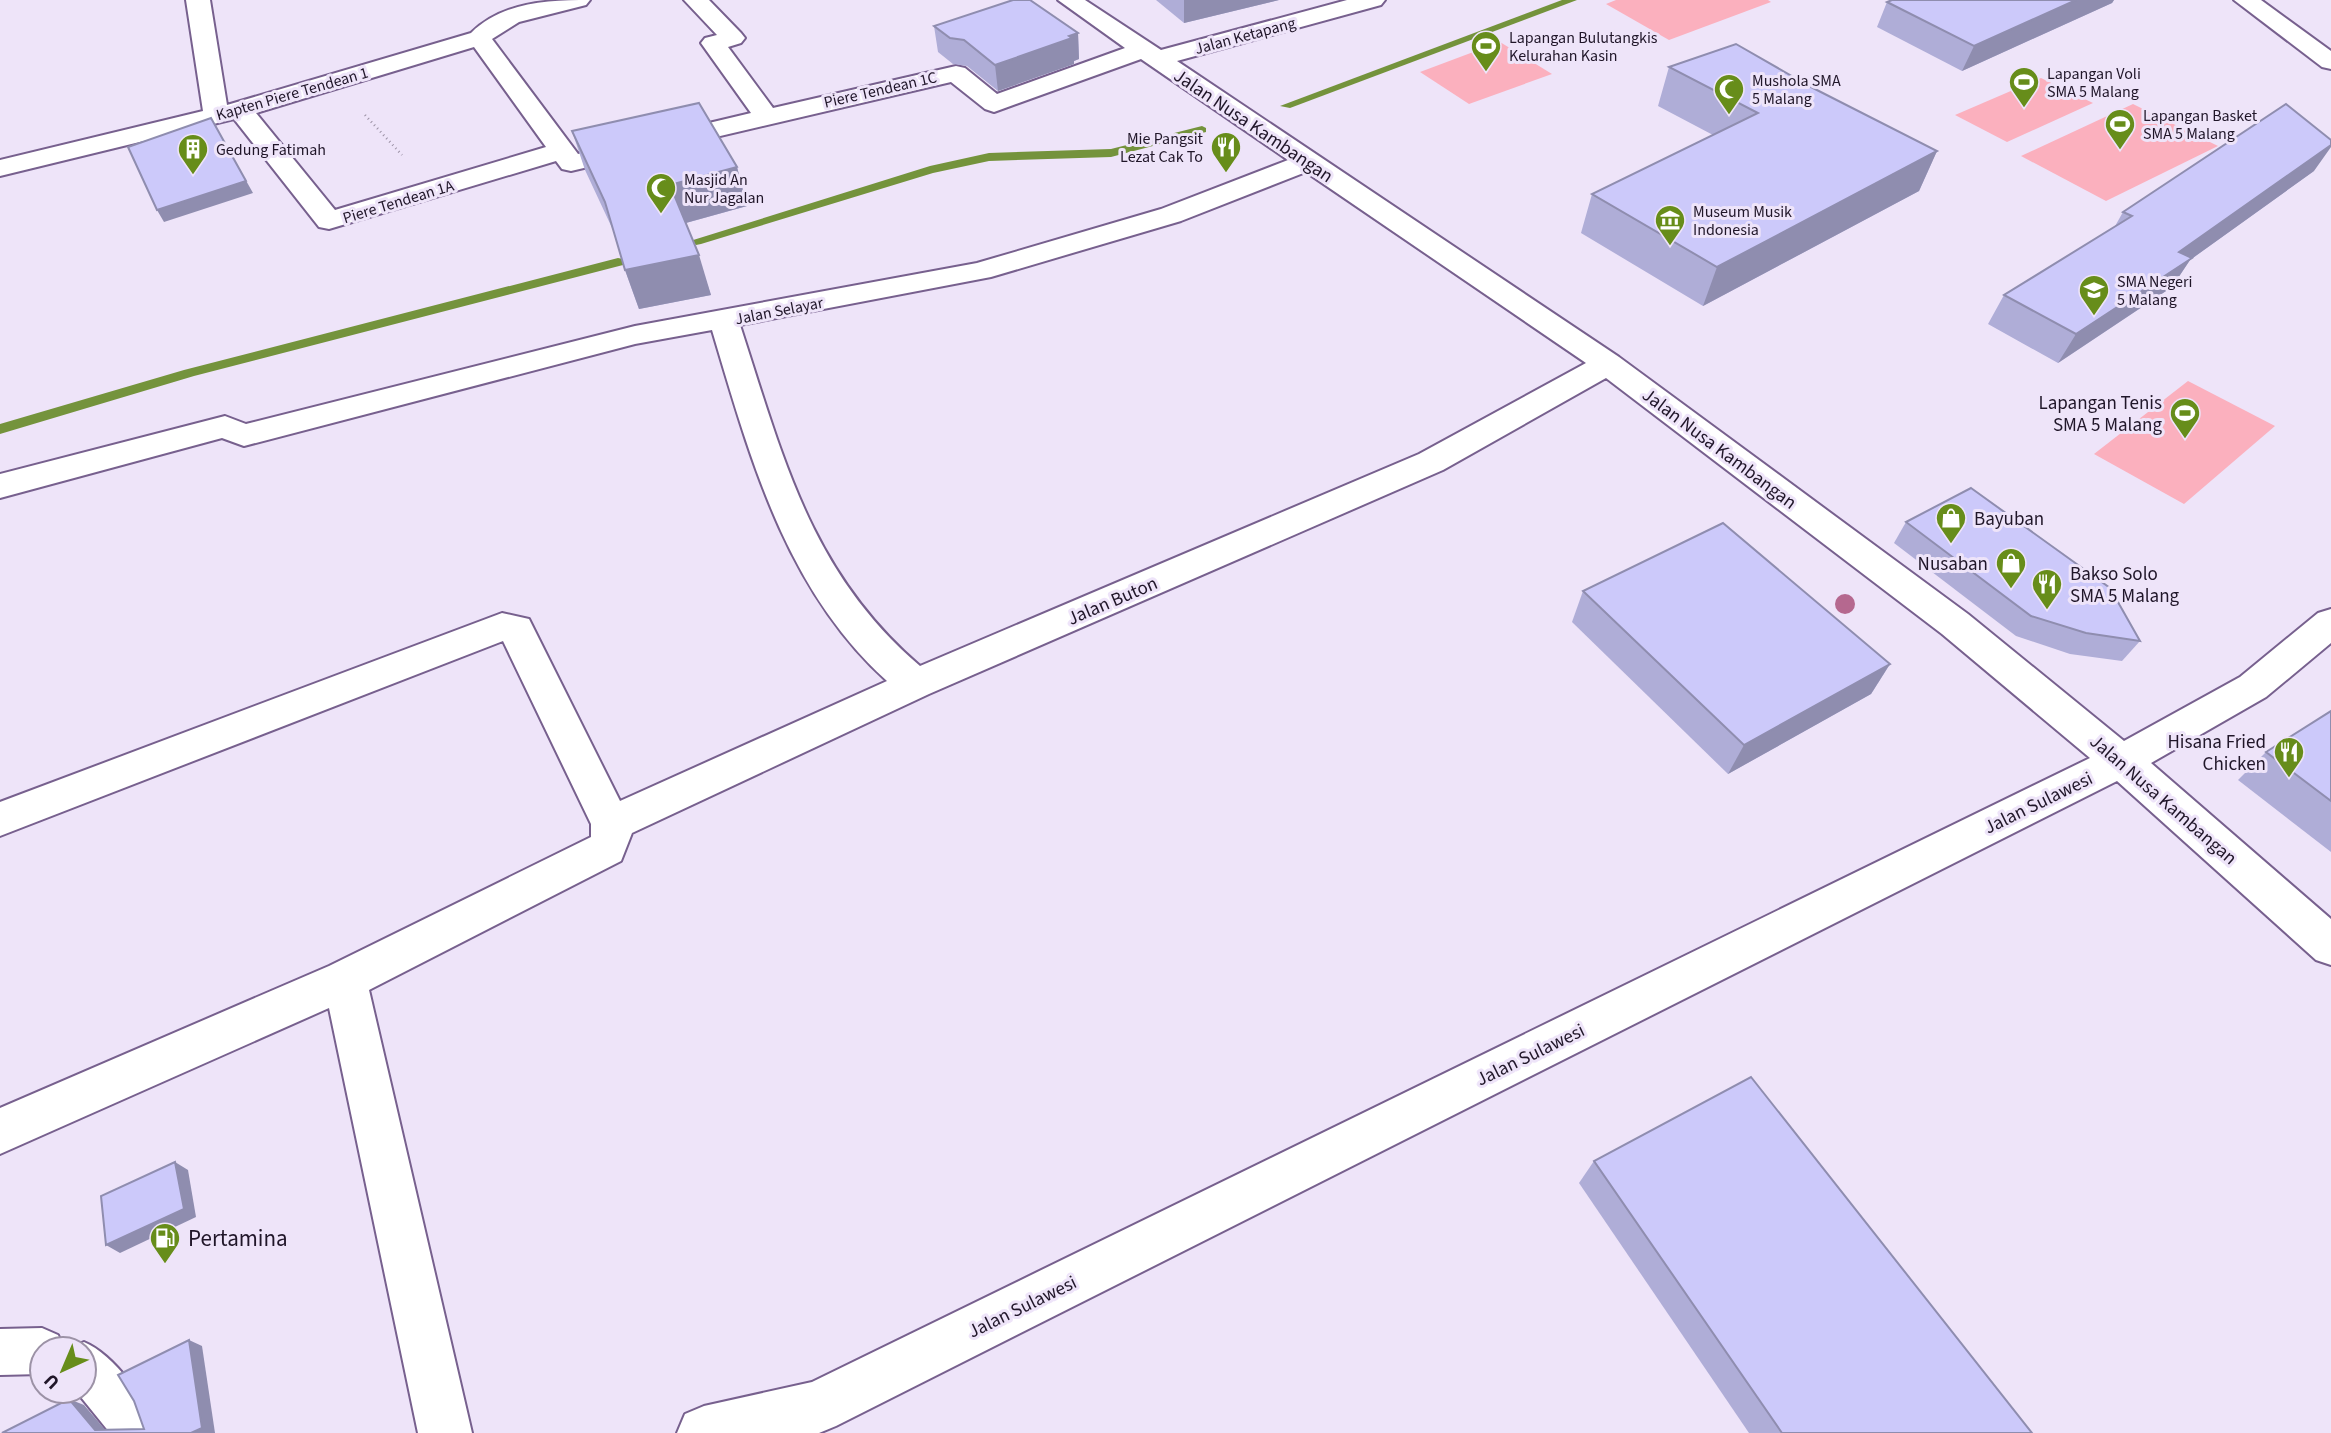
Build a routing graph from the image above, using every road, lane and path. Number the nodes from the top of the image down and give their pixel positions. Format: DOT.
graph roads {
  1 [pos="198,0"];
  2 [pos="578,0"];
  3 [pos="696,0"];
  4 [pos="1070,0"];
  5 [pos="1373,0"];
  6 [pos="2246,0"];
  7 [pos="507,9"];
  8 [pos="479,38"];
  9 [pos="1150,54"];
  10 [pos="2331,62"];
  11 [pos="333,82"];
  12 [pos="228,112"];
  13 [pos="765,115"];
  14 [pos="564,150"];
  15 [pos="1306,162"];
  16 [pos="0,169"];
  17 [pos="435,190"];
  18 [pos="724,320"];
  19 [pos="1608,364"];
  20 [pos="0,486"];
  21 [pos="2331,623"];
  22 [pos="916,684"];
  23 [pos="2121,761"];
  24 [pos="0,819"];
  25 [pos="611,824"];
  26 [pos="2331,946"];
  27 [pos="345,980"];
  28 [pos="0,1131"];
  29 [pos="28,1351"];
  30 [pos="0,1352"];
  31 [pos="98,1382"];
  32 [pos="823,1420"];
  33 [pos="133,1433"];
  34 [pos="445,1433"];
  35 [pos="704,1433"];
  1 -- 12 [label="street"];
  2 -- 7 [label="street, Kapten Piere Tendean 1"];
  3 -- 13 [label="street"];
  4 -- 9 [label="street, Jalan Nusa Kambangan"];
  5 -- 9 [label="street, Jalan Ketapang"];
  6 -- 10 [label="street"];
  7 -- 8 [label="street, Kapten Piere Tendean 1"];
  8 -- 11 [label="street, Kapten Piere Tendean 1"];
  8 -- 14 [label="street"];
  9 -- 13 [label="street, Piere Tendean 1C"];
  9 -- 15 [label="street, Jalan Nusa Kambangan"];
  11 -- 12 [label="street, Kapten Piere Tendean 1"];
  11 -- 17 [label="path"];
  12 -- 16 [label="street, Kapten Piere Tendean 1"];
  12 -- 17 [label="street, Piere Tendean 1A"];
  13 -- 14 [label="street, Piere Tendean 1C"];
  14 -- 17 [label="street, Piere Tendean 1A"];
  15 -- 18 [label="street, Jalan Selayar"];
  15 -- 19 [label="street, Jalan Nusa Kambangan"];
  18 -- 20 [label="street, Jalan Selayar"];
  18 -- 22 [label="street"];
  19 -- 22 [label="street, Jalan Buton"];
  19 -- 23 [label="street, Jalan Nusa Kambangan"];
  21 -- 23 [label="street, Jalan Sulawesi"];
  22 -- 25 [label="street, Jalan Buton"];
  23 -- 26 [label="street, Jalan Nusa Kambangan"];
  23 -- 32 [label="street, Jalan Sulawesi"];
  24 -- 25 [label="street"];
  25 -- 27 [label="street"];
  27 -- 28 [label="street"];
  27 -- 34 [label="street"];
  29 -- 30 [label="lane"];
  31 -- 33 [label="lane"];
  32 -- 35 [label="street, Jalan Sulawesi"];
}
